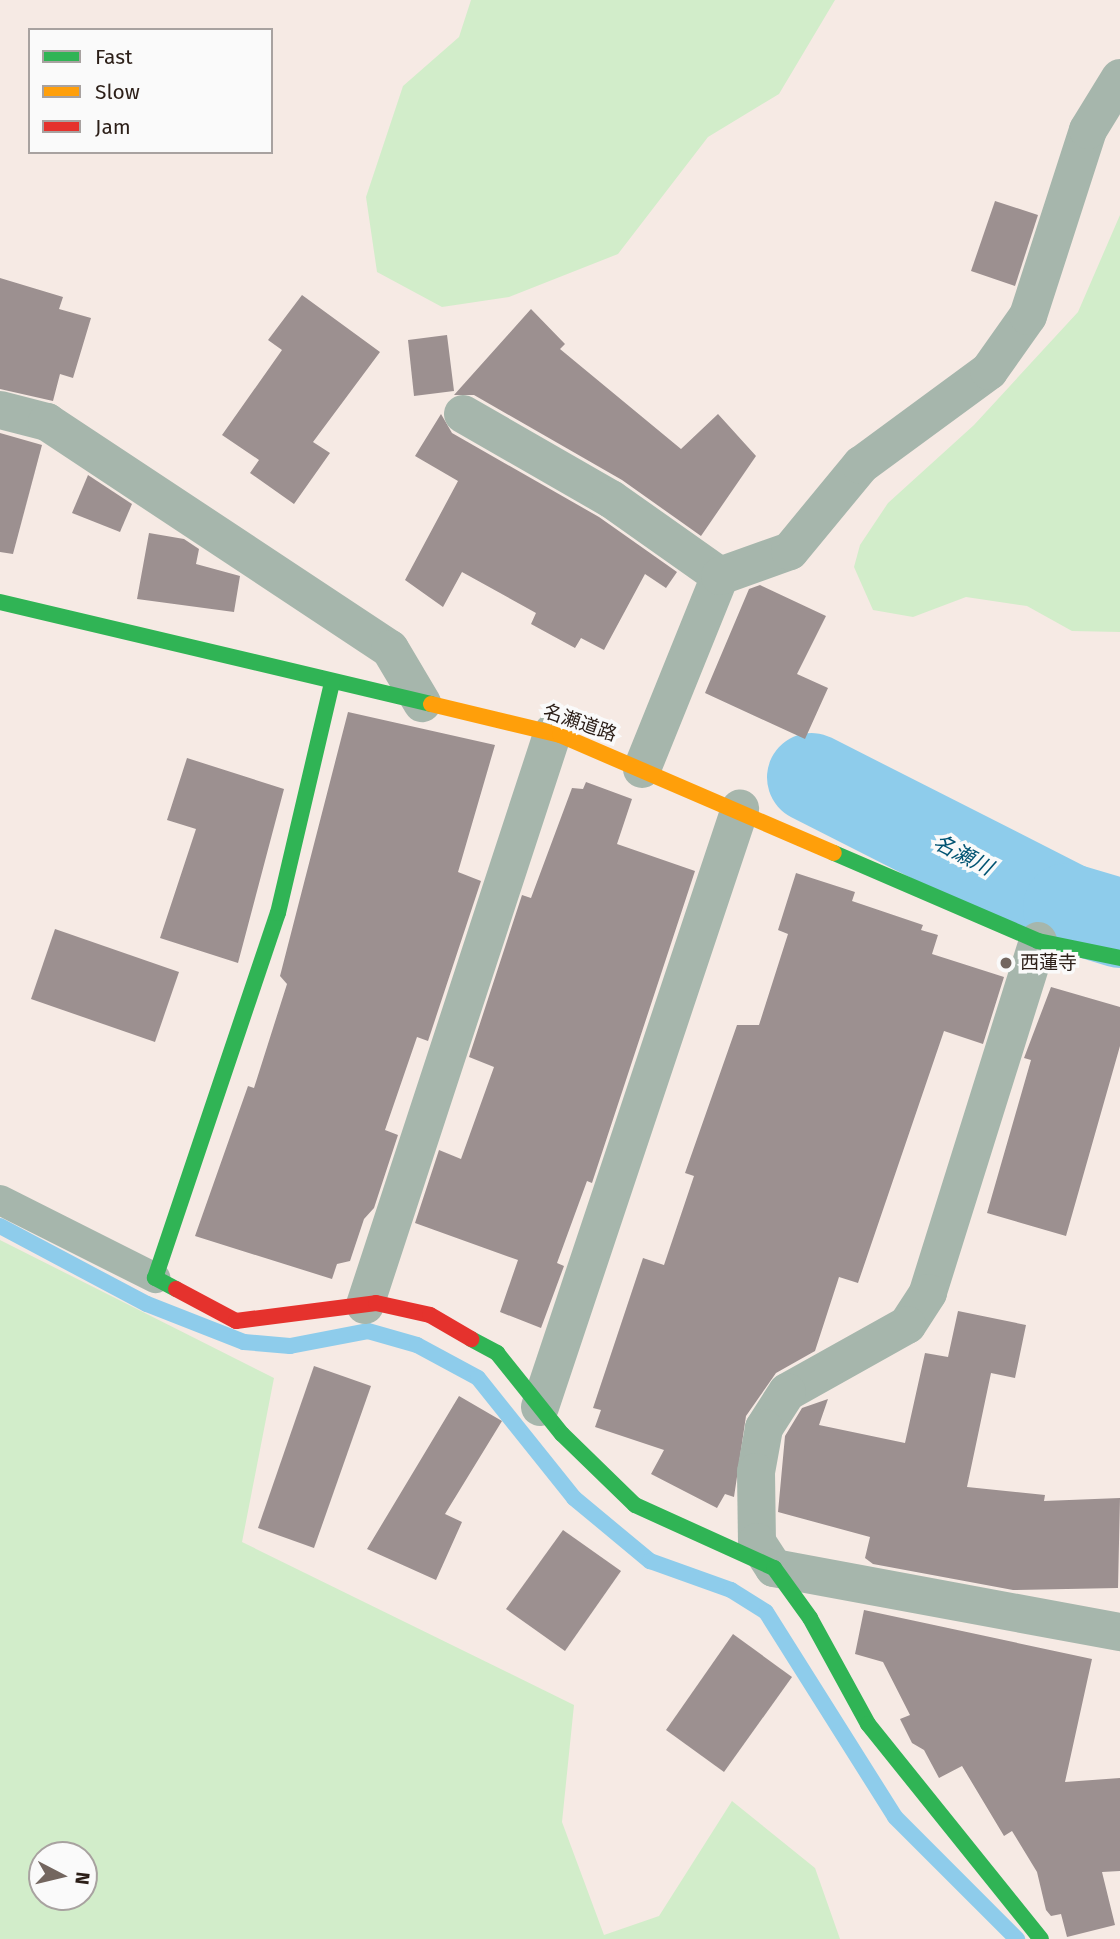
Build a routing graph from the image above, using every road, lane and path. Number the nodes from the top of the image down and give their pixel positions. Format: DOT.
graph roads {
  1 [pos="1120,78"];
  2 [pos="0,410"];
  3 [pos="463,415"];
  4 [pos="720,576"];
  5 [pos="0,602"];
  6 [pos="332,682"];
  7 [pos="422,703"];
  8 [pos="552,733"];
  9 [pos="642,769"];
  10 [pos="740,809"];
  11 [pos="1038,941"];
  12 [pos="1120,958"];
  13 [pos="0,1200"];
  14 [pos="155,1278"];
  15 [pos="365,1305"];
  16 [pos="540,1407"];
  17 [pos="774,1568"];
  18 [pos="1120,1632"];
  19 [pos="1041,1939"];
  1 -- 4 [label="street"];
  2 -- 7 [label="street"];
  3 -- 4 [label="street"];
  4 -- 9 [label="street"];
  5 -- 6 [label="street, 名瀬道路"];
  6 -- 7 [label="street, 名瀬道路"];
  6 -- 14 [label="street"];
  7 -- 8 [label="street, 名瀬道路"];
  8 -- 9 [label="street, 名瀬道路"];
  8 -- 15 [label="street"];
  9 -- 10 [label="street, 名瀬道路"];
  10 -- 11 [label="street, 名瀬道路"];
  10 -- 16 [label="street"];
  11 -- 12 [label="street, 名瀬道路"];
  11 -- 17 [label="street"];
  13 -- 14 [label="lane"];
  14 -- 15 [label="street"];
  15 -- 16 [label="street"];
  16 -- 17 [label="street"];
  17 -- 18 [label="street"];
  17 -- 19 [label="street"];
}
